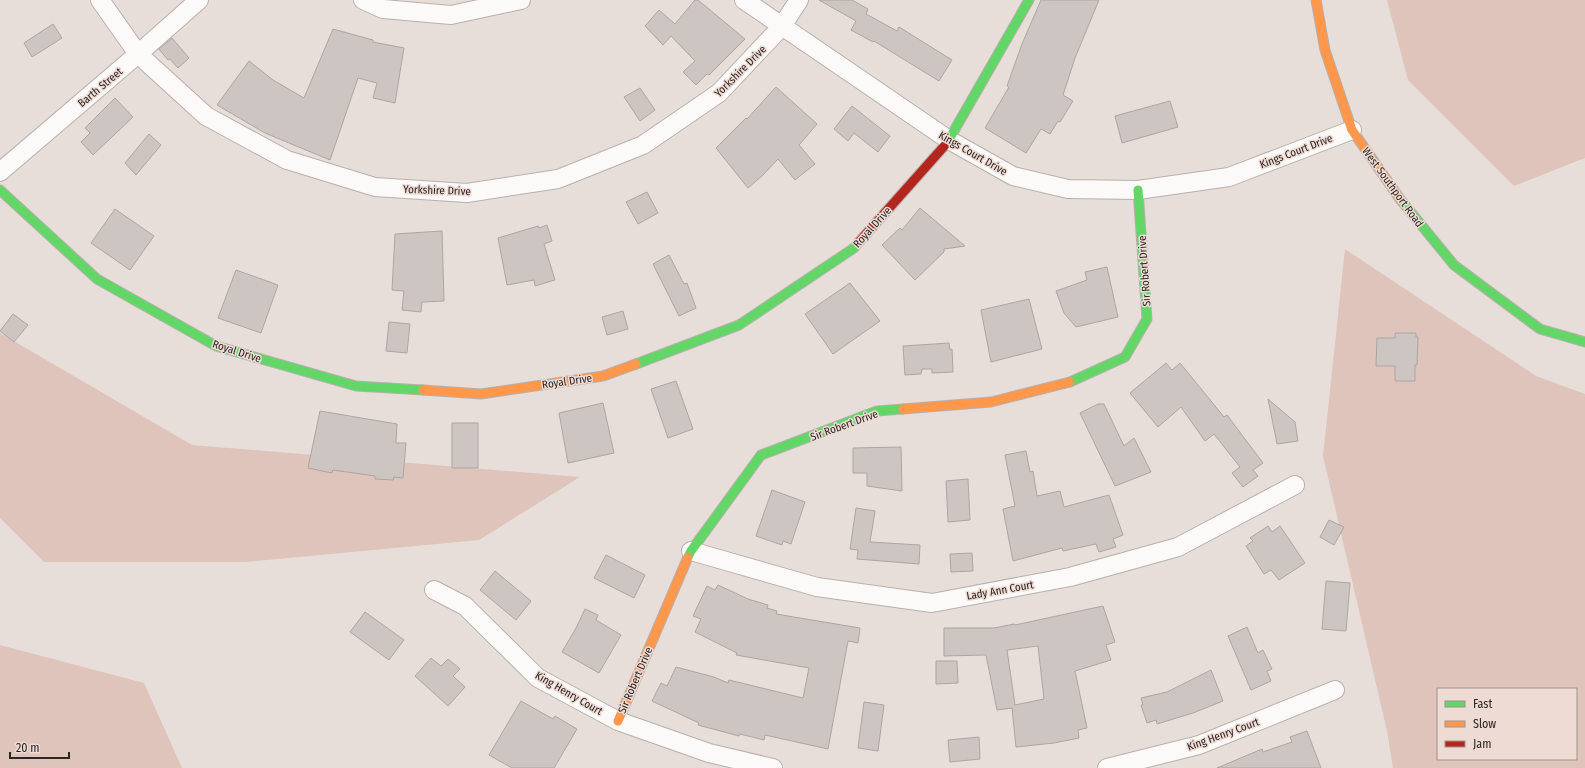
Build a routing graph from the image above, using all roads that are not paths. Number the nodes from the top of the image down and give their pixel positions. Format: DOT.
graph roads {
  1 [pos="100,0"];
  2 [pos="199,0"];
  3 [pos="363,0"];
  4 [pos="521,0"];
  5 [pos="744,0"];
  6 [pos="799,0"];
  7 [pos="1029,0"];
  8 [pos="1316,0"];
  9 [pos="782,26"];
  10 [pos="138,54"];
  11 [pos="1352,130"];
  12 [pos="949,140"];
  13 [pos="0,172"];
  14 [pos="0,190"];
  15 [pos="1138,190"];
  16 [pos="1585,342"];
  17 [pos="1295,485"];
  18 [pos="691,552"];
  19 [pos="434,590"];
  20 [pos="1335,690"];
  21 [pos="618,721"];
  22 [pos="773,768"];
  23 [pos="1107,768"];
  1 -- 10 [label="street, Yorkshire Drive"];
  2 -- 10 [label="street, Barth Street"];
  3 -- 4 [label="street"];
  5 -- 9 [label="street, Kings Court Drive"];
  6 -- 9 [label="street, Yorkshire Drive"];
  7 -- 12 [label="street, Royal Drive"];
  8 -- 11 [label="street, West Southport Road"];
  9 -- 10 [label="street, Yorkshire Drive"];
  9 -- 12 [label="street, Kings Court Drive"];
  10 -- 13 [label="street, Barth Street"];
  11 -- 15 [label="street, Kings Court Drive"];
  11 -- 16 [label="street, West Southport Road"];
  12 -- 14 [label="street, Royal Drive"];
  12 -- 15 [label="street, Kings Court Drive"];
  15 -- 18 [label="street, Sir Robert Drive"];
  17 -- 18 [label="street, Lady Ann Court"];
  18 -- 21 [label="street, Sir Robert Drive"];
  19 -- 21 [label="street, King Henry Court"];
  20 -- 23 [label="street, King Henry Court"];
  21 -- 22 [label="street, King Henry Court"];
}
